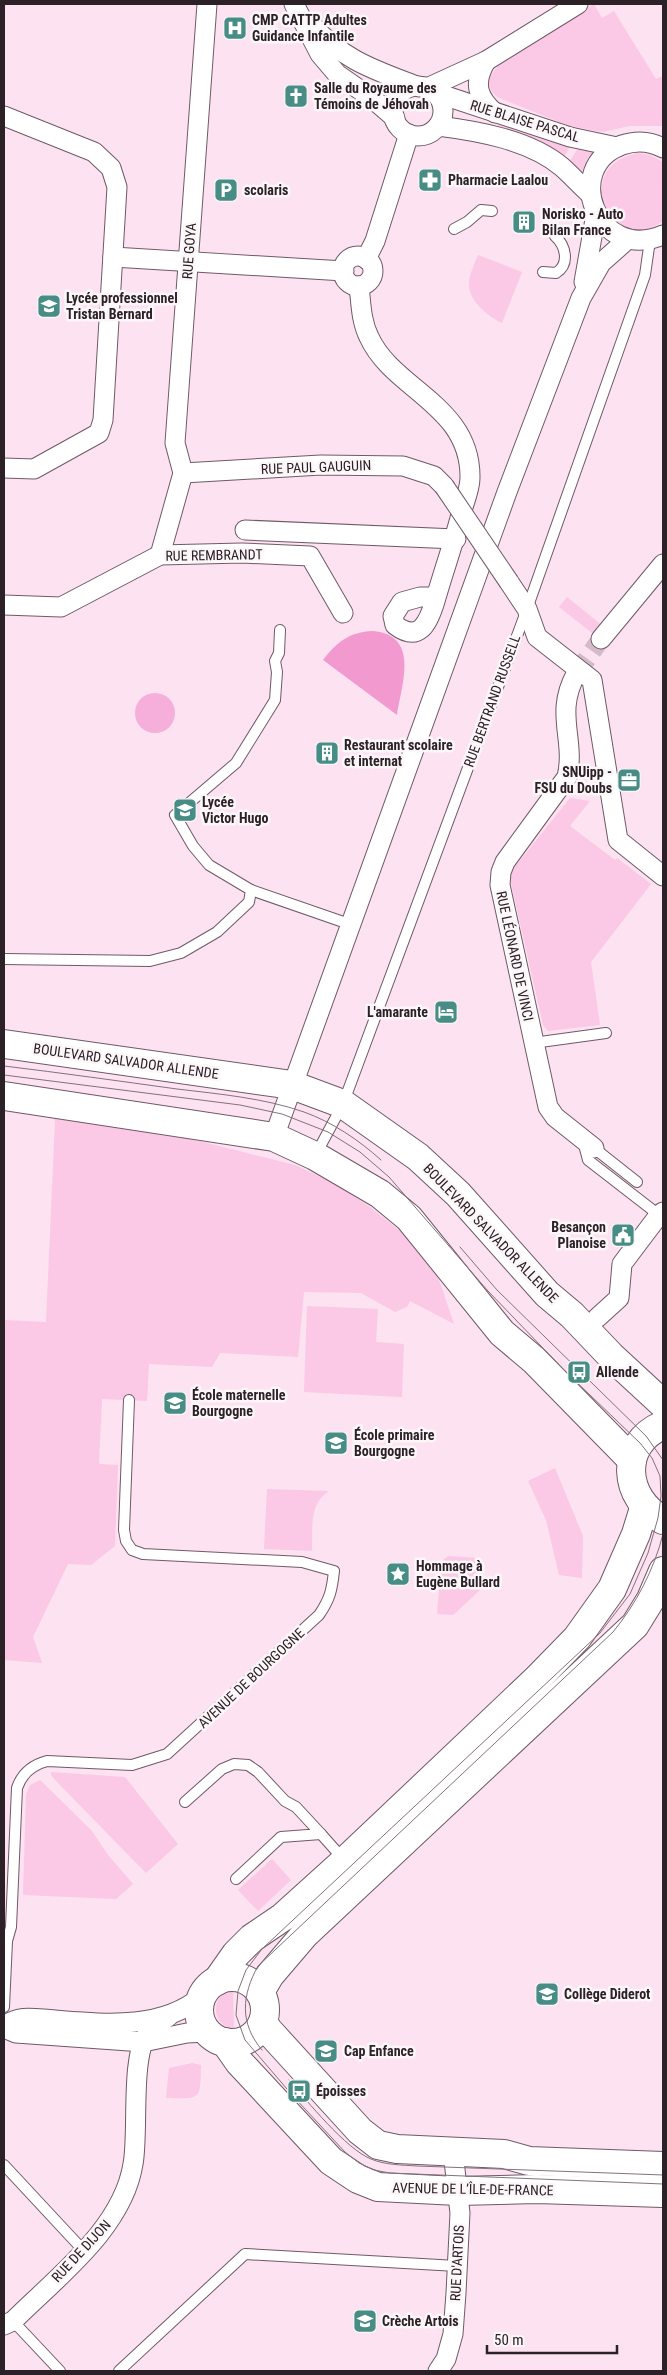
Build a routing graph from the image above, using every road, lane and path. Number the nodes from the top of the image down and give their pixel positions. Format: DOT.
graph roads {
  1 [pos="207,4"];
  2 [pos="578,4"];
  3 [pos="295,5"];
  4 [pos="486,61"];
  5 [pos="427,89"];
  6 [pos="496,114"];
  7 [pos="4,116"];
  8 [pos="395,118"];
  9 [pos="438,126"];
  10 [pos="409,134"];
  11 [pos="617,147"];
  12 [pos="663,148"];
  13 [pos="590,194"];
  14 [pos="492,211"];
  15 [pos="596,214"];
  16 [pos="454,229"];
  17 [pos="556,236"];
  18 [pos="656,237"];
  19 [pos="628,239"];
  20 [pos="113,257"];
  21 [pos="366,259"];
  22 [pos="188,262"];
  23 [pos="344,271"];
  24 [pos="543,272"];
  25 [pos="360,286"];
  26 [pos="582,298"];
  27 [pos="4,468"];
  28 [pos="183,473"];
  29 [pos="244,530"];
  30 [pos="456,538"];
  31 [pos="160,554"];
  32 [pos="663,564"];
  33 [pos="436,596"];
  34 [pos="4,605"];
  35 [pos="527,609"];
  36 [pos="343,613"];
  37 [pos="280,630"];
  38 [pos="601,639"];
  39 [pos="576,674"];
  40 [pos="663,876"];
  41 [pos="251,890"];
  42 [pos="352,925"];
  43 [pos="4,959"];
  44 [pos="606,1033"];
  45 [pos="533,1043"];
  46 [pos="4,1044"];
  47 [pos="292,1085"];
  48 [pos="4,1096"];
  49 [pos="343,1104"];
  50 [pos="274,1137"];
  51 [pos="588,1143"];
  52 [pos="315,1156"];
  53 [pos="637,1182"];
  54 [pos="661,1213"];
  55 [pos="596,1318"];
  56 [pos="129,1400"];
  57 [pos="663,1404"];
  58 [pos="663,1426"];
  59 [pos="632,1460"];
  60 [pos="654,1514"];
  61 [pos="663,1572"];
  62 [pos="185,1802"];
  63 [pos="321,1834"];
  64 [pos="345,1861"];
  65 [pos="236,1879"];
  66 [pos="210,1989"];
  67 [pos="260,1992"];
  68 [pos="4,2007"];
  69 [pos="168,2016"];
  70 [pos="263,2022"];
  71 [pos="4,2027"];
  72 [pos="216,2037"];
  73 [pos="143,2042"];
  74 [pos="453,2152"];
  75 [pos="4,2165"];
  76 [pos="663,2166"];
  77 [pos="458,2191"];
  78 [pos="663,2193"];
  79 [pos="84,2251"];
  80 [pos="457,2266"];
  81 [pos="8,2323"];
  82 [pos="60,2371"];
  83 [pos="119,2371"];
  84 [pos="438,2371"];
  1 -- 22 [label="street, RUE GOYA"];
  2 -- 4 [label="street"];
  3 -- 5 [label="street, RUE BLAISE PASCAL"];
  3 -- 8 [label="street, RUE BLAISE PASCAL"];
  4 -- 5 [label="street"];
  4 -- 6 [label="street"];
  5 -- 6 [label="street, RUE BLAISE PASCAL"];
  5 -- 8 [label="street"];
  5 -- 9 [label="street"];
  6 -- 11 [label="street, RUE BLAISE PASCAL"];
  7 -- 20 [label="street"];
  8 -- 10 [label="street"];
  9 -- 10 [label="street"];
  9 -- 13 [label="street, RUE BLAISE PASCAL"];
  10 -- 21 [label="street"];
  11 -- 12 [label="street"];
  11 -- 13 [label="street"];
  13 -- 15 [label="street"];
  14 -- 16 [label="lane"];
  15 -- 19 [label="street"];
  15 -- 26 [label="street"];
  17 -- 24 [label="lane"];
  18 -- 19 [label="street"];
  18 -- 35 [label="lane, RUE BERTRAND RUSSELL"];
  19 -- 26 [label="street"];
  20 -- 22 [label="street"];
  20 -- 27 [label="street"];
  21 -- 23 [label="street"];
  21 -- 25 [label="street"];
  22 -- 23 [label="street"];
  22 -- 28 [label="street, RUE GOYA"];
  23 -- 25 [label="street"];
  25 -- 30 [label="street"];
  26 -- 42 [label="street"];
  28 -- 31 [label="street"];
  28 -- 35 [label="street, RUE PAUL GAUGUIN, bridge"];
  29 -- 30 [label="street"];
  30 -- 33 [label="street"];
  31 -- 34 [label="street, RUE REMBRANDT"];
  31 -- 36 [label="street, RUE REMBRANDT"];
  32 -- 38 [label="street"];
  35 -- 40 [label="street"];
  35 -- 49 [label="lane, RUE BERTRAND RUSSELL"];
  37 -- 41 [label="lane"];
  39 -- 45 [label="street, RUE LÉONARD DE VINCI"];
  41 -- 42 [label="lane"];
  41 -- 43 [label="lane"];
  42 -- 47 [label="street"];
  44 -- 45 [label="lane"];
  45 -- 51 [label="street, RUE LÉONARD DE VINCI"];
  46 -- 47 [label="street, BOULEVARD SALVADOR ALLENDE"];
  47 -- 49 [label="street, BOULEVARD SALVADOR ALLENDE"];
  47 -- 50 [label="street"];
  48 -- 50 [label="street"];
  49 -- 52 [label="lane, RUE BERTRAND RUSSELL"];
  49 -- 57 [label="street, BOULEVARD SALVADOR ALLENDE"];
  50 -- 52 [label="street"];
  51 -- 53 [label="lane"];
  51 -- 54 [label="lane"];
  52 -- 59 [label="street"];
  54 -- 55 [label="street"];
  56 -- 68 [label="lane, AVENUE DE BOURGOGNE"];
  58 -- 59 [label="street"];
  59 -- 60 [label="street"];
  60 -- 64 [label="street"];
  61 -- 67 [label="street"];
  62 -- 63 [label="lane"];
  63 -- 64 [label="lane"];
  63 -- 65 [label="lane"];
  64 -- 66 [label="street"];
  66 -- 67 [label="street"];
  66 -- 69 [label="street"];
  66 -- 72 [label="street"];
  67 -- 70 [label="street"];
  69 -- 71 [label="street"];
  69 -- 73 [label="street"];
  70 -- 72 [label="street"];
  70 -- 74 [label="street, AVENUE DE L’ÎLE-DE-FRANCE"];
  71 -- 73 [label="street"];
  72 -- 73 [label="street"];
  72 -- 77 [label="street, AVENUE DE L’ÎLE-DE-FRANCE"];
  73 -- 79 [label="street, RUE DE DIJON"];
  74 -- 76 [label="street, AVENUE DE L’ÎLE-DE-FRANCE"];
  74 -- 77 [label="street, RUE D'ARTOIS"];
  75 -- 79 [label="lane"];
  77 -- 78 [label="street, AVENUE DE L’ÎLE-DE-FRANCE"];
  77 -- 80 [label="street, RUE D'ARTOIS"];
  79 -- 81 [label="street, RUE DE DIJON"];
  80 -- 83 [label="lane"];
  80 -- 84 [label="street, RUE D'ARTOIS"];
  81 -- 82 [label="lane"];
}
